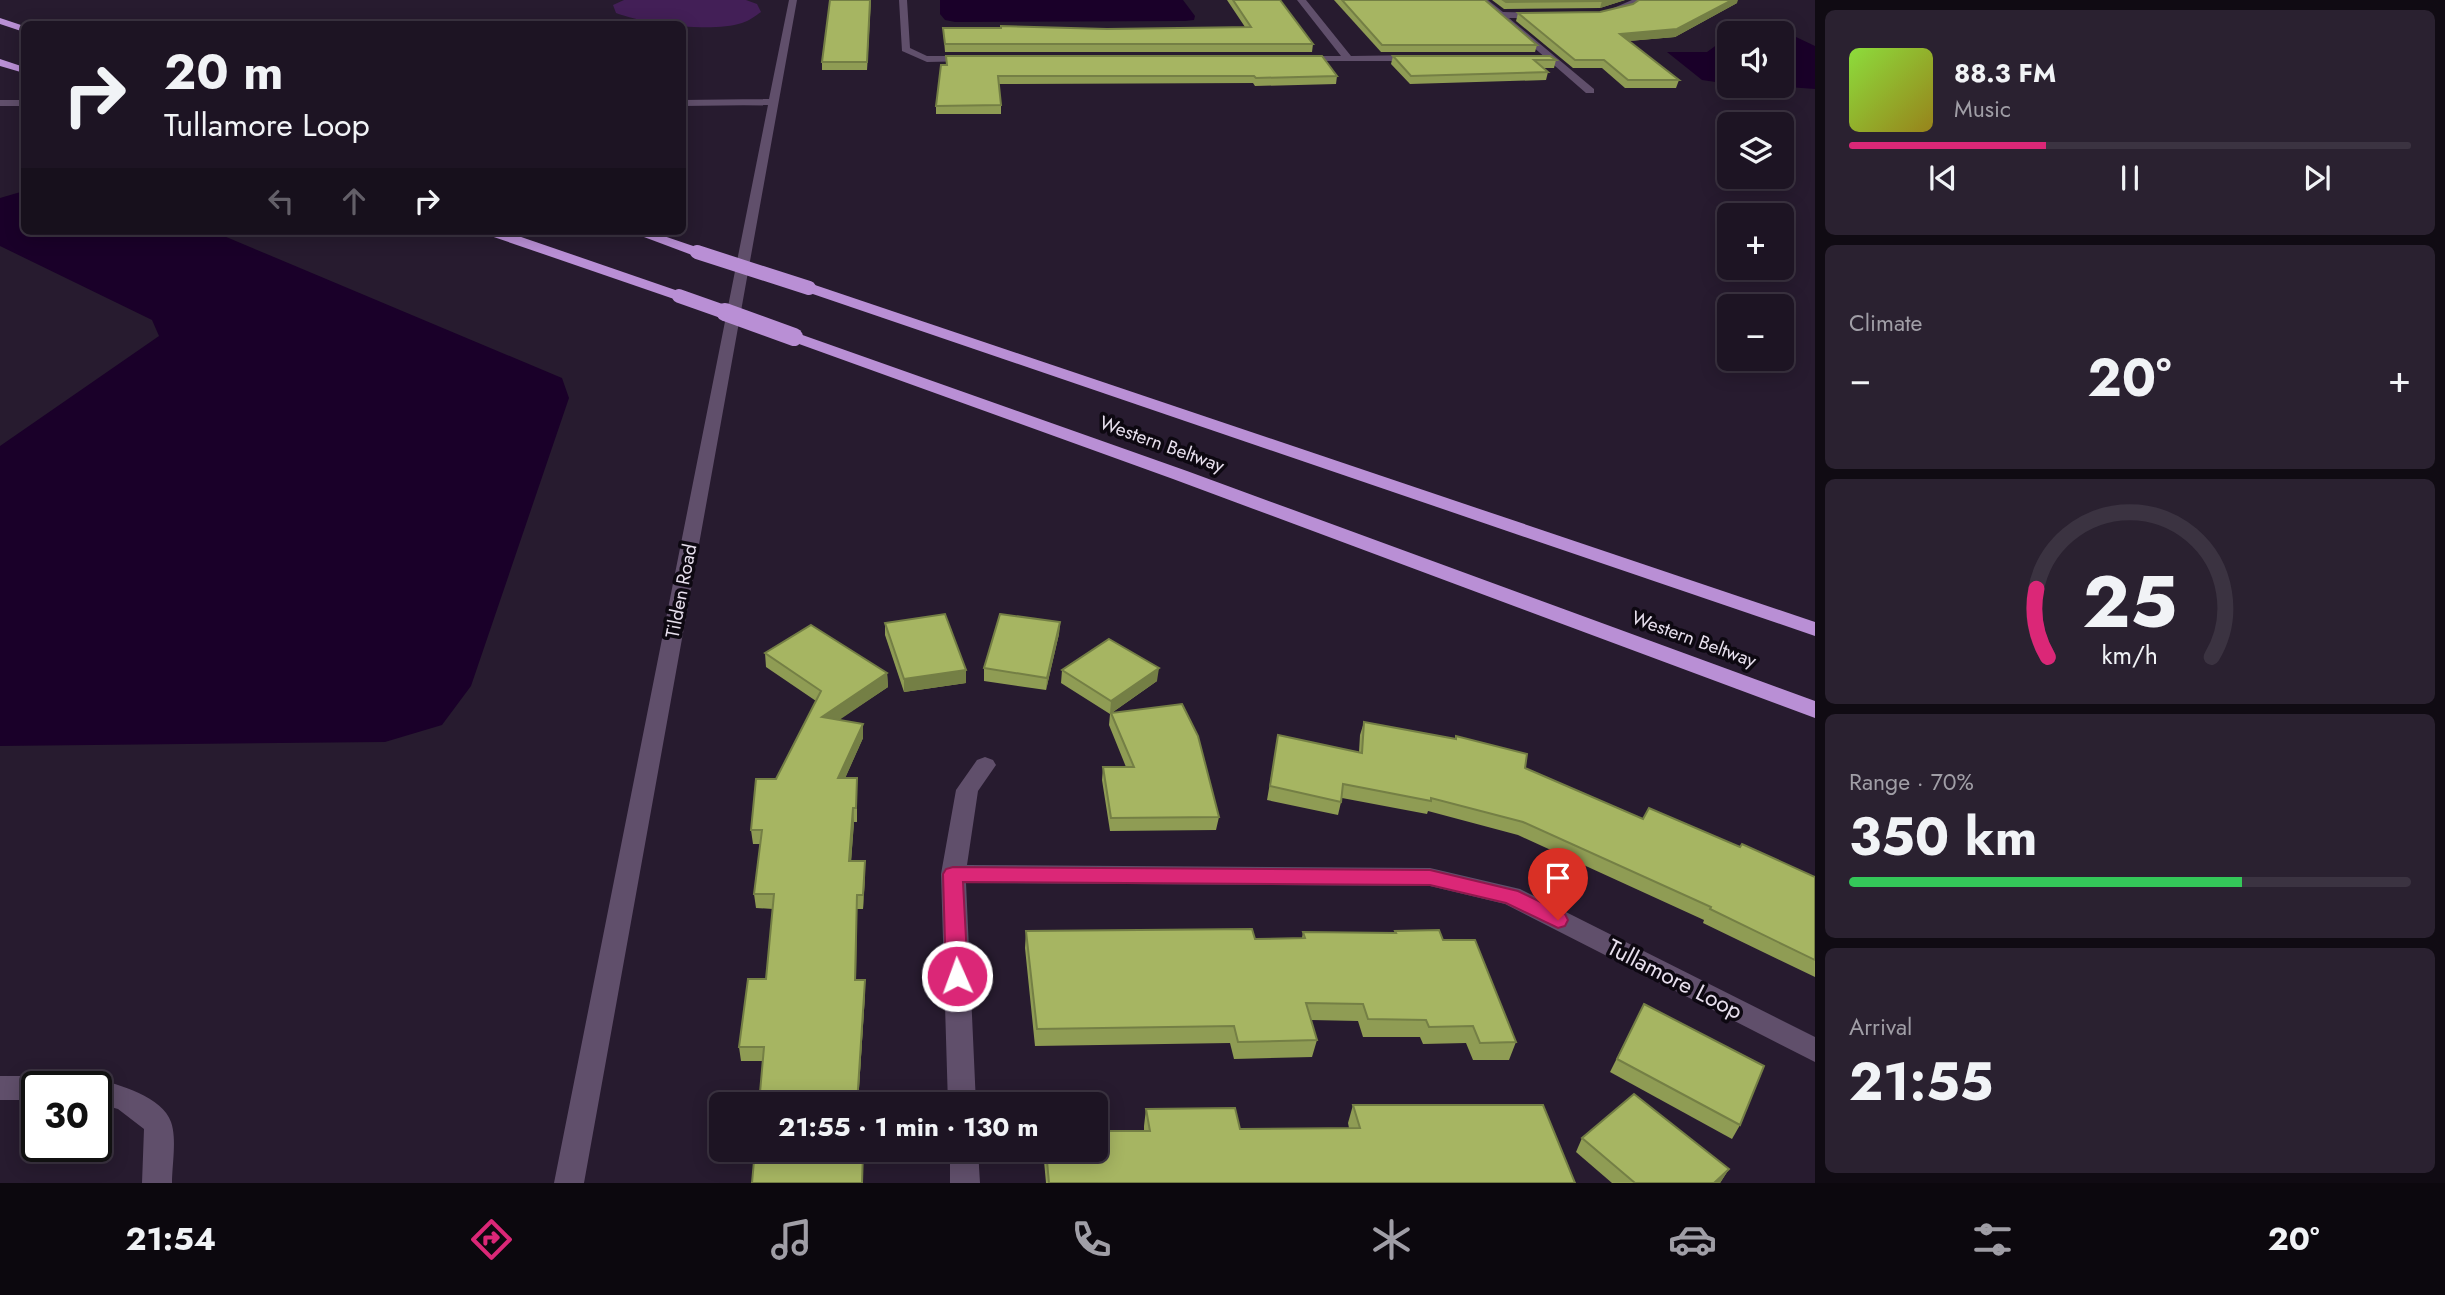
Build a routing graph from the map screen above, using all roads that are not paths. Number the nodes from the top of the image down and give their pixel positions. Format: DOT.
graph roads {
  1 [pos="793,0"];
  2 [pos="903,0"];
  3 [pos="1301,0"];
  4 [pos="1483,0"];
  5 [pos="1640,0"];
  6 [pos="1501,15"];
  7 [pos="1555,15"];
  8 [pos="1600,15"];
  9 [pos="0,21"];
  10 [pos="21,28"];
  11 [pos="1349,58"];
  12 [pos="1430,58"];
  13 [pos="1537,58"];
  14 [pos="1551,58"];
  15 [pos="980,59"];
  16 [pos="1280,59"];
  17 [pos="0,62"];
  18 [pos="21,69"];
  19 [pos="1590,91"];
  20 [pos="0,103"];
  21 [pos="21,103"];
  22 [pos="686,103"];
  23 [pos="773,103"];
  24 [pos="502,235"];
  25 [pos="647,235"];
  26 [pos="1815,629"];
  27 [pos="1815,710"];
  28 [pos="985,765"];
  29 [pos="953,874"];
  30 [pos="1815,1050"];
  31 [pos="0,1088"];
  32 [pos="21,1088"];
  33 [pos="962,1092"];
  34 [pos="112,1095"];
  35 [pos="964,1162"];
  36 [pos="157,1183"];
  37 [pos="569,1183"];
  38 [pos="965,1183"];
  1 -- 23 [label="street, Tilden Road"];
  2 -- 15 [label="street"];
  3 -- 11 [label="street"];
  4 -- 6 [label="street"];
  5 -- 8 [label="street"];
  6 -- 7 [label="street"];
  6 -- 14 [label="street"];
  9 -- 10 [label="highway"];
  11 -- 12 [label="street"];
  11 -- 16 [label="street"];
  13 -- 14 [label="street"];
  14 -- 19 [label="street"];
  17 -- 18 [label="highway"];
  20 -- 21 [label="street"];
  22 -- 23 [label="street"];
  23 -- 37 [label="street, Tilden Road"];
  24 -- 27 [label="highway, Western Beltway, bridge"];
  25 -- 26 [label="highway, Western Beltway, bridge"];
  28 -- 29 [label="street"];
  29 -- 30 [label="street, Tullamore Loop"];
  29 -- 33 [label="street"];
  31 -- 32 [label="street"];
  34 -- 36 [label="street"];
  35 -- 38 [label="street"];
}
